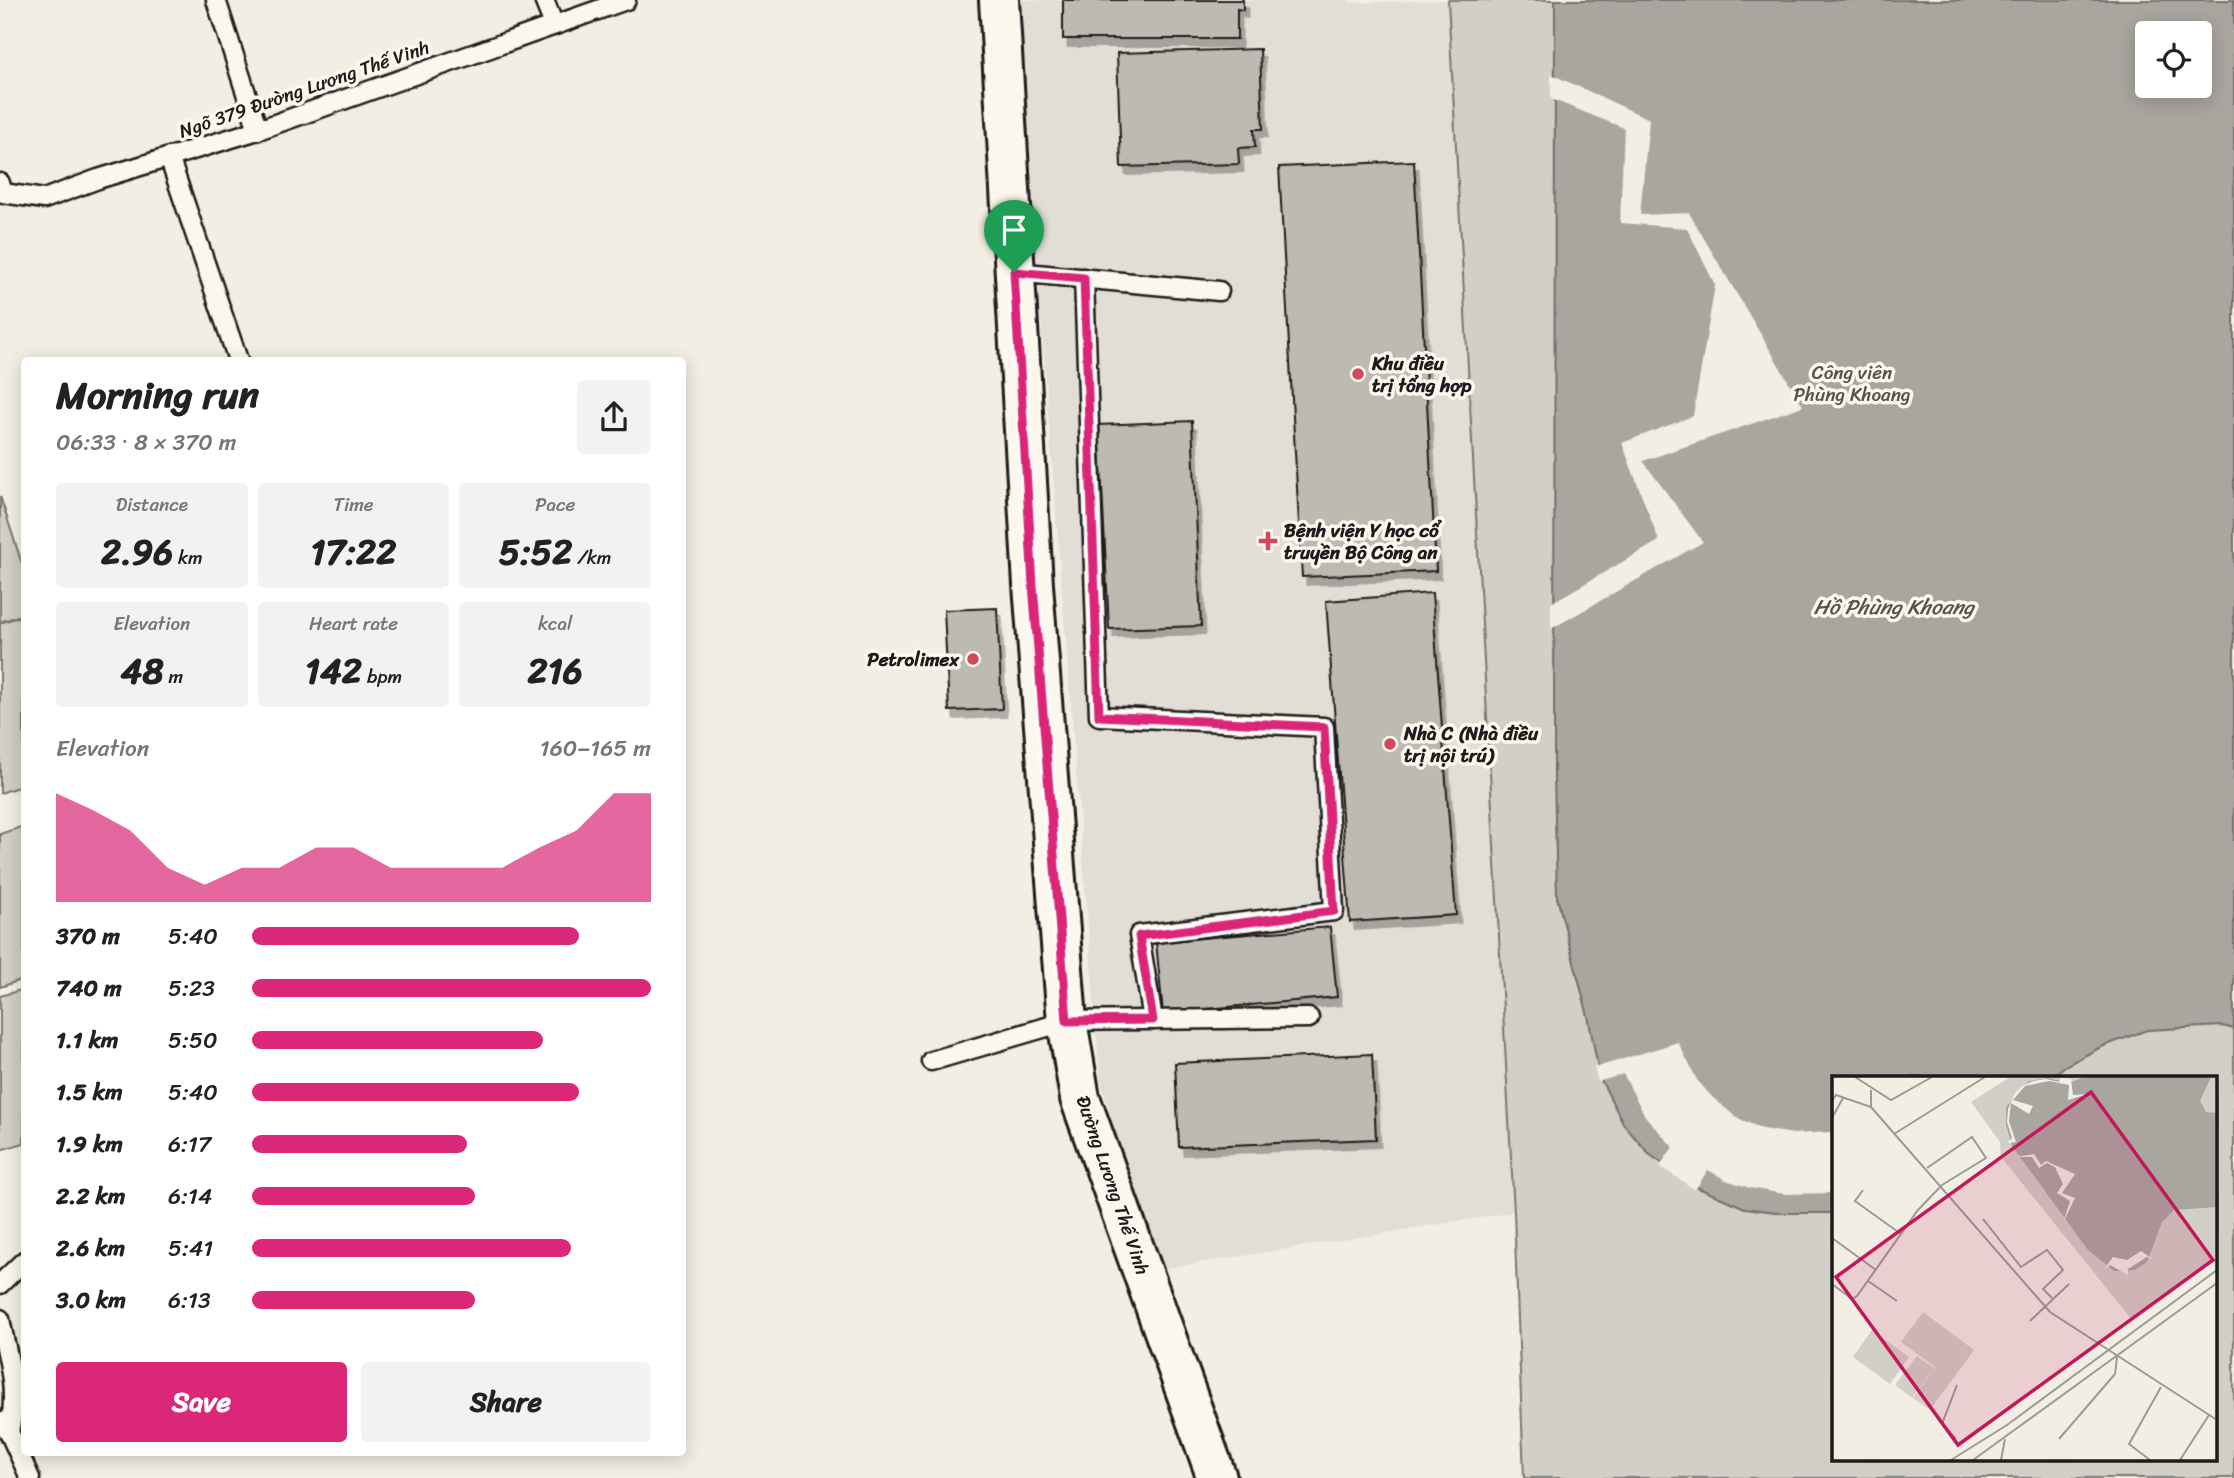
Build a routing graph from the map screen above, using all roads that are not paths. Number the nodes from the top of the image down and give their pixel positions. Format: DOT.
graph roads {
  1 [pos="216,0"];
  2 [pos="544,0"];
  3 [pos="626,0"];
  4 [pos="999,0"];
  5 [pos="554,25"];
  6 [pos="258,130"];
  7 [pos="169,157"];
  8 [pos="0,183"];
  9 [pos="1014,272"];
  10 [pos="1084,278"];
  11 [pos="1219,291"];
  12 [pos="237,357"];
  13 [pos="1309,1018"];
  14 [pos="1153,1020"];
  15 [pos="1067,1021"];
  16 [pos="931,1061"];
  17 [pos="21,1264"];
  18 [pos="0,1284"];
  19 [pos="0,1319"];
  20 [pos="4,1425"];
  21 [pos="30,1478"];
  22 [pos="1217,1478"];
  1 -- 6 [label="lane"];
  2 -- 5 [label="lane"];
  3 -- 5 [label="lane, Ngõ 379 Đường Lương Thế Vinh"];
  4 -- 9 [label="street, Đường Lương Thế Vinh"];
  5 -- 6 [label="lane, Ngõ 379 Đường Lương Thế Vinh"];
  6 -- 7 [label="lane, Ngõ 379 Đường Lương Thế Vinh"];
  7 -- 8 [label="lane, Ngõ 379 Đường Lương Thế Vinh"];
  7 -- 12 [label="lane"];
  9 -- 10 [label="lane"];
  9 -- 15 [label="street, Đường Lương Thế Vinh"];
  10 -- 11 [label="lane"];
  10 -- 14 [label="lane"];
  13 -- 14 [label="lane"];
  14 -- 15 [label="lane"];
  15 -- 16 [label="lane"];
  15 -- 22 [label="street, Đường Lương Thế Vinh"];
  17 -- 18 [label="lane"];
  19 -- 20 [label="lane"];
  20 -- 21 [label="lane"];
}
